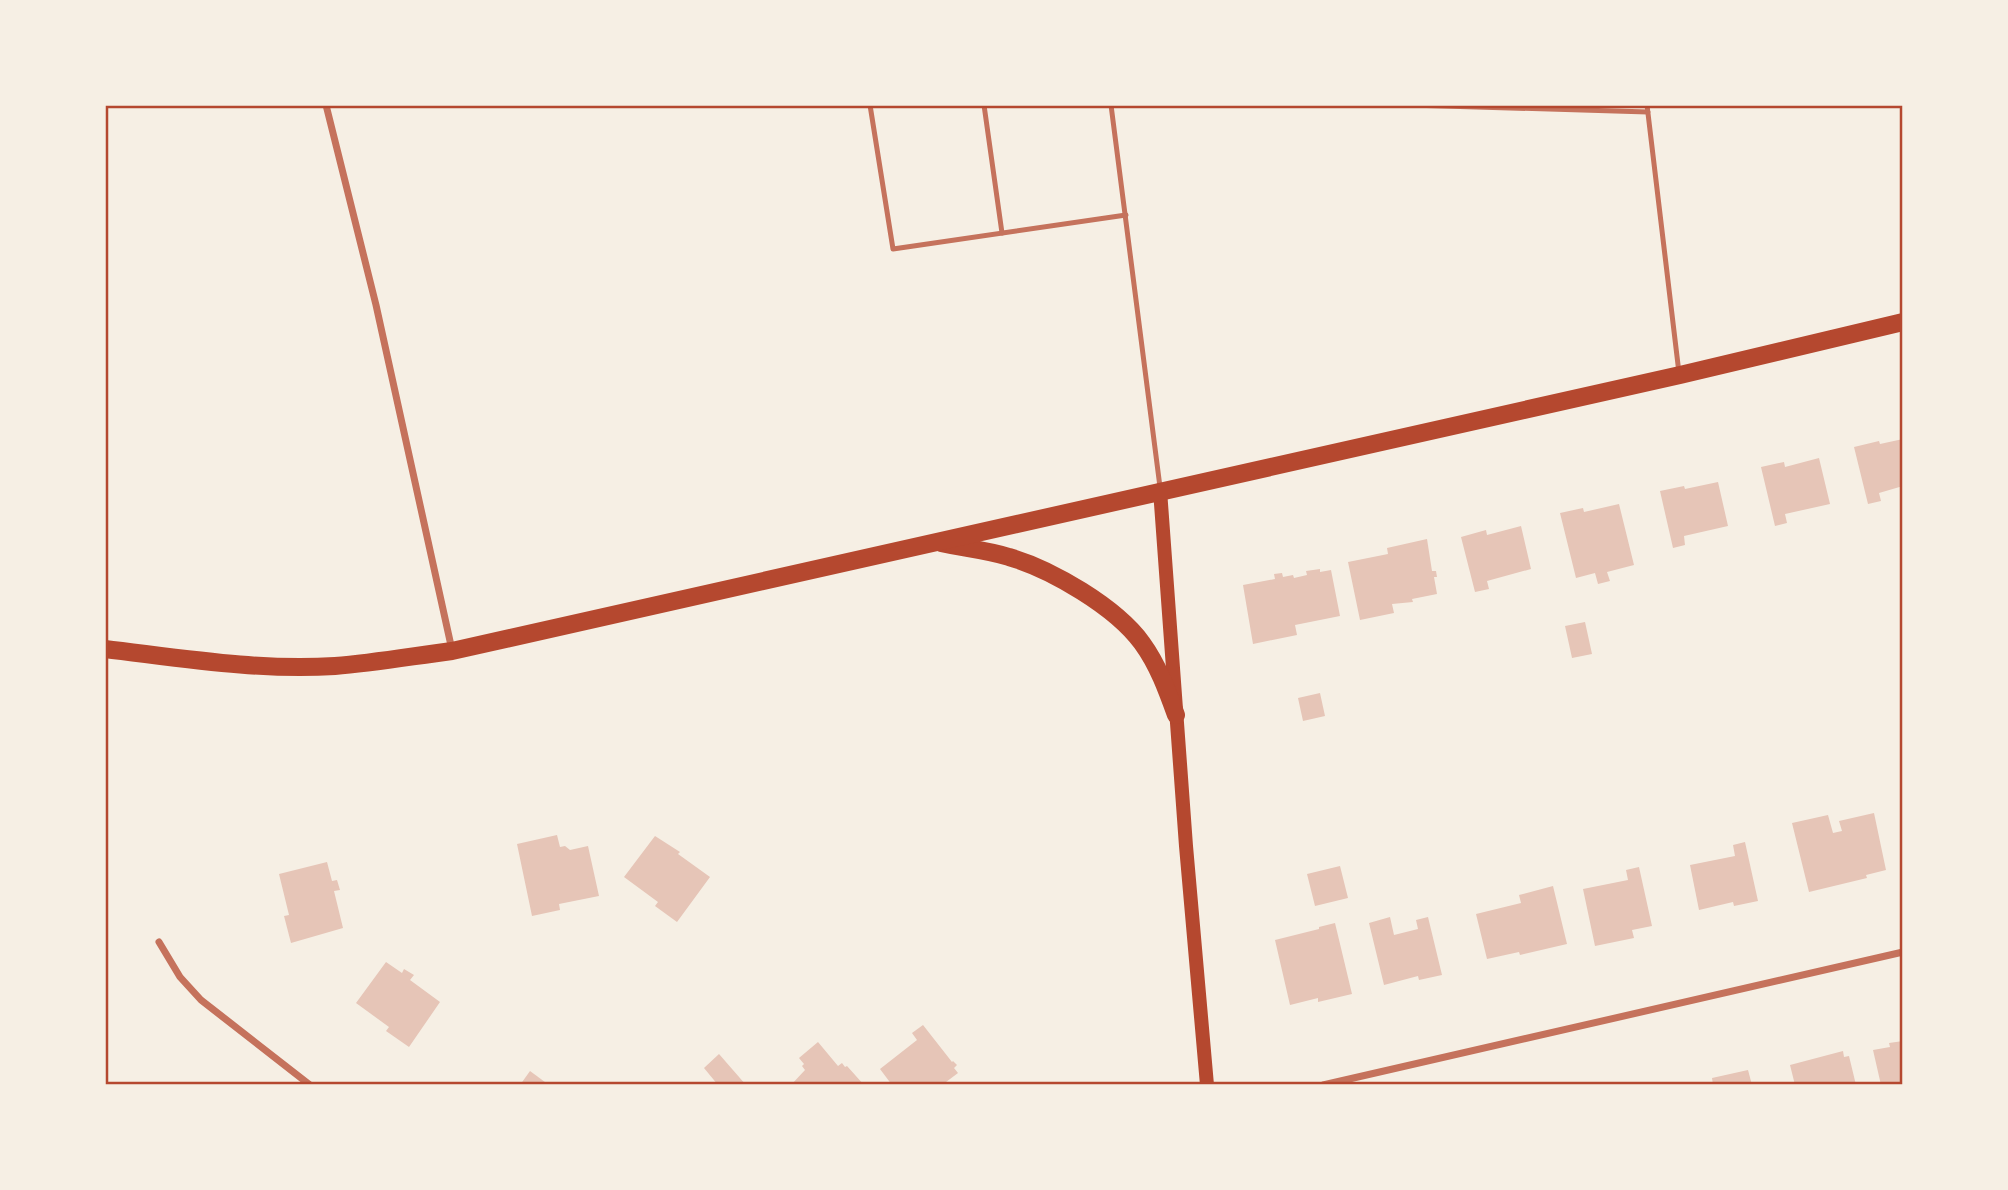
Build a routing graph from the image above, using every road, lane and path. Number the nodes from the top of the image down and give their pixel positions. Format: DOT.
graph roads {
  1 [pos="326,105"];
  2 [pos="870,105"];
  3 [pos="984,105"];
  4 [pos="1111,105"];
  5 [pos="1410,105"];
  6 [pos="1648,108"];
  7 [pos="1126,215"];
  8 [pos="1002,233"];
  9 [pos="1903,322"];
  10 [pos="1679,375"];
  11 [pos="1160,490"];
  12 [pos="934,542"];
  13 [pos="105,649"];
  14 [pos="452,651"];
  15 [pos="1176,715"];
  16 [pos="159,942"];
  17 [pos="1903,952"];
  18 [pos="310,1085"];
  19 [pos="1207,1085"];
  20 [pos="1323,1085"];
  1 -- 14 [label="street"];
  2 -- 8 [label="lane"];
  3 -- 8 [label="lane"];
  4 -- 7 [label="lane"];
  5 -- 6 [label="lane"];
  6 -- 10 [label="lane"];
  7 -- 8 [label="lane"];
  7 -- 11 [label="lane"];
  9 -- 10 [label="main road"];
  10 -- 11 [label="main road"];
  11 -- 12 [label="main road"];
  11 -- 15 [label="main road"];
  12 -- 14 [label="main road"];
  12 -- 15 [label="main road"];
  13 -- 14 [label="main road"];
  15 -- 19 [label="main road"];
  16 -- 18 [label="street"];
  17 -- 20 [label="street"];
}
